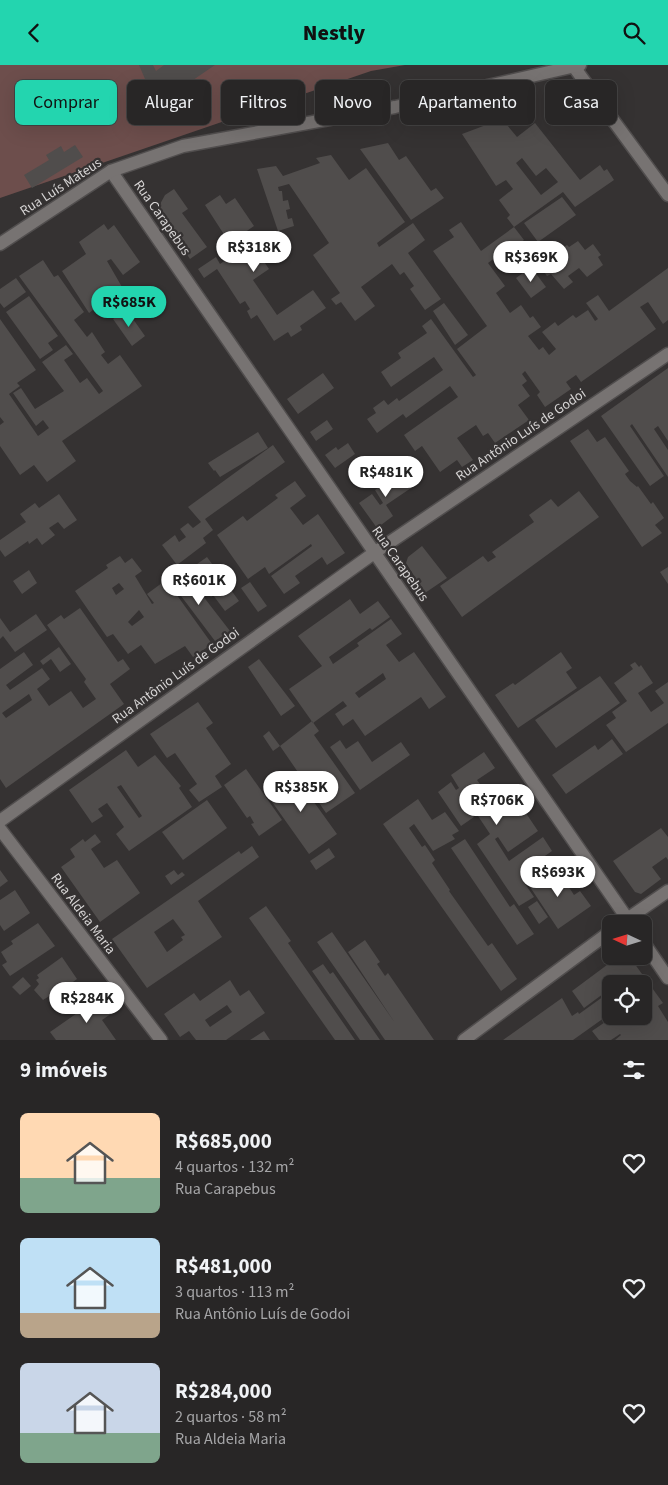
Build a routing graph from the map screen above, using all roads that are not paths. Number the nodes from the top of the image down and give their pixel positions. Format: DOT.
graph roads {
  1 [pos="577,66"];
  2 [pos="111,171"];
  3 [pos="668,195"];
  4 [pos="0,244"];
  5 [pos="668,354"];
  6 [pos="374,553"];
  7 [pos="0,821"];
  8 [pos="0,829"];
  9 [pos="668,891"];
  10 [pos="621,915"];
  11 [pos="635,915"];
  12 [pos="602,938"];
  13 [pos="652,955"];
  14 [pos="668,979"];
  15 [pos="161,1040"];
  16 [pos="464,1040"];
  1 -- 2 [label="street, Rua Luís Mateus"];
  1 -- 3 [label="street"];
  2 -- 4 [label="street, Rua Luís Mateus"];
  2 -- 6 [label="street, Rua Carapebus"];
  5 -- 6 [label="street, Rua Antônio Luís de Godoi"];
  6 -- 7 [label="street, Rua Antônio Luís de Godoi"];
  6 -- 10 [label="street, Rua Carapebus"];
  8 -- 15 [label="street, Rua Aldeia Maria"];
  9 -- 11 [label="street"];
  12 -- 16 [label="street"];
  13 -- 14 [label="street"];
}
